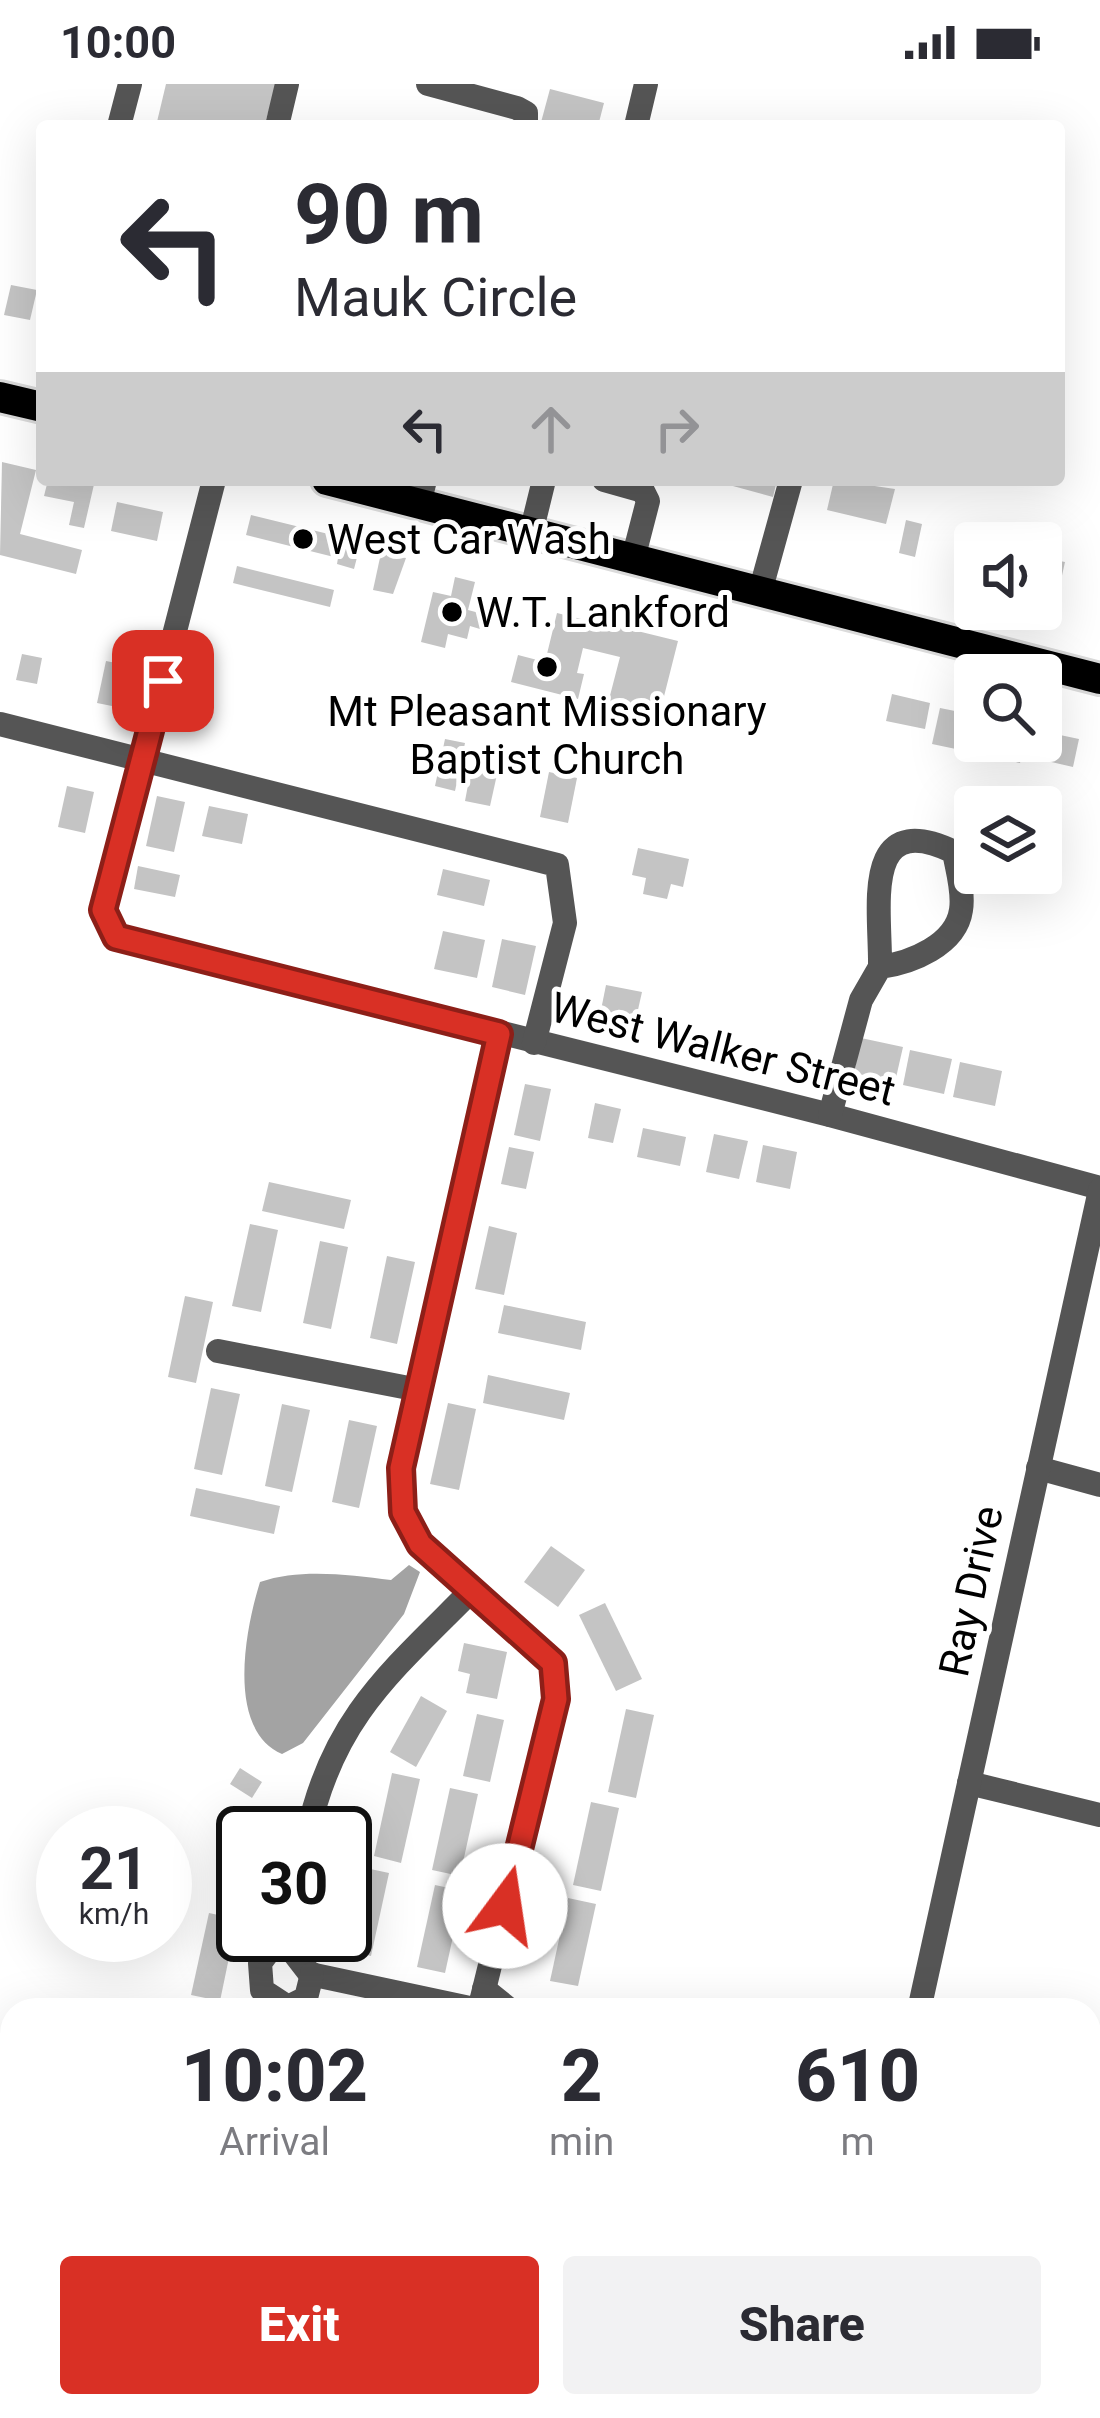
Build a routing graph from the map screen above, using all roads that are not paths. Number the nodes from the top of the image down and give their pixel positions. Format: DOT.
graph roads {
  1 [pos="130,84"];
  2 [pos="287,84"];
  3 [pos="428,84"];
  4 [pos="646,84"];
  5 [pos="121,120"];
  6 [pos="278,120"];
  7 [pos="526,120"];
  8 [pos="637,120"];
  9 [pos="0,397"];
  10 [pos="36,406"];
  11 [pos="212,486"];
  12 [pos="374,486"];
  13 [pos="542,486"];
  14 [pos="626,486"];
  15 [pos="789,486"];
  16 [pos="422,492"];
  17 [pos="530,533"];
  18 [pos="633,560"];
  19 [pos="760,592"];
  20 [pos="1100,679"];
  21 [pos="0,724"];
  22 [pos="142,761"];
  23 [pos="880,968"];
  24 [pos="499,1034"];
  25 [pos="535,1043"];
  26 [pos="830,1115"];
  27 [pos="1100,1189"];
  28 [pos="218,1351"];
  29 [pos="419,1390"];
  30 [pos="1038,1468"];
  31 [pos="1100,1485"];
  32 [pos="472,1590"];
  33 [pos="968,1784"];
  34 [pos="314,1806"];
  35 [pos="1100,1815"];
  36 [pos="261,1962"];
  37 [pos="305,1962"];
  38 [pos="312,1974"];
  39 [pos="274,1998"];
  40 [pos="306,1998"];
  41 [pos="441,1998"];
  42 [pos="469,1998"];
  43 [pos="922,1998"];
  1 -- 5 [label="street"];
  2 -- 6 [label="street"];
  3 -- 7 [label="street"];
  4 -- 8 [label="street"];
  9 -- 10 [label="main road"];
  11 -- 22 [label="street"];
  12 -- 16 [label="main road"];
  13 -- 17 [label="street"];
  14 -- 18 [label="street"];
  15 -- 19 [label="street"];
  16 -- 17 [label="main road"];
  17 -- 18 [label="main road"];
  18 -- 19 [label="main road"];
  19 -- 20 [label="main road"];
  21 -- 22 [label="street"];
  22 -- 24 [label="street, West Walker Street"];
  22 -- 25 [label="street"];
  23 -- 23 [label="street"];
  23 -- 26 [label="street"];
  24 -- 25 [label="street, West Walker Street"];
  24 -- 29 [label="street"];
  25 -- 26 [label="street, West Walker Street"];
  26 -- 27 [label="street, West Walker Street"];
  27 -- 30 [label="street, Ray Drive"];
  28 -- 29 [label="street"];
  29 -- 32 [label="street"];
  30 -- 31 [label="street"];
  30 -- 33 [label="street, Ray Drive"];
  32 -- 34 [label="street"];
  32 -- 42 [label="street"];
  33 -- 35 [label="street"];
  33 -- 43 [label="street, Ray Drive"];
  36 -- 39 [label="street"];
  37 -- 38 [label="street"];
  38 -- 40 [label="street"];
  38 -- 41 [label="street"];
}
